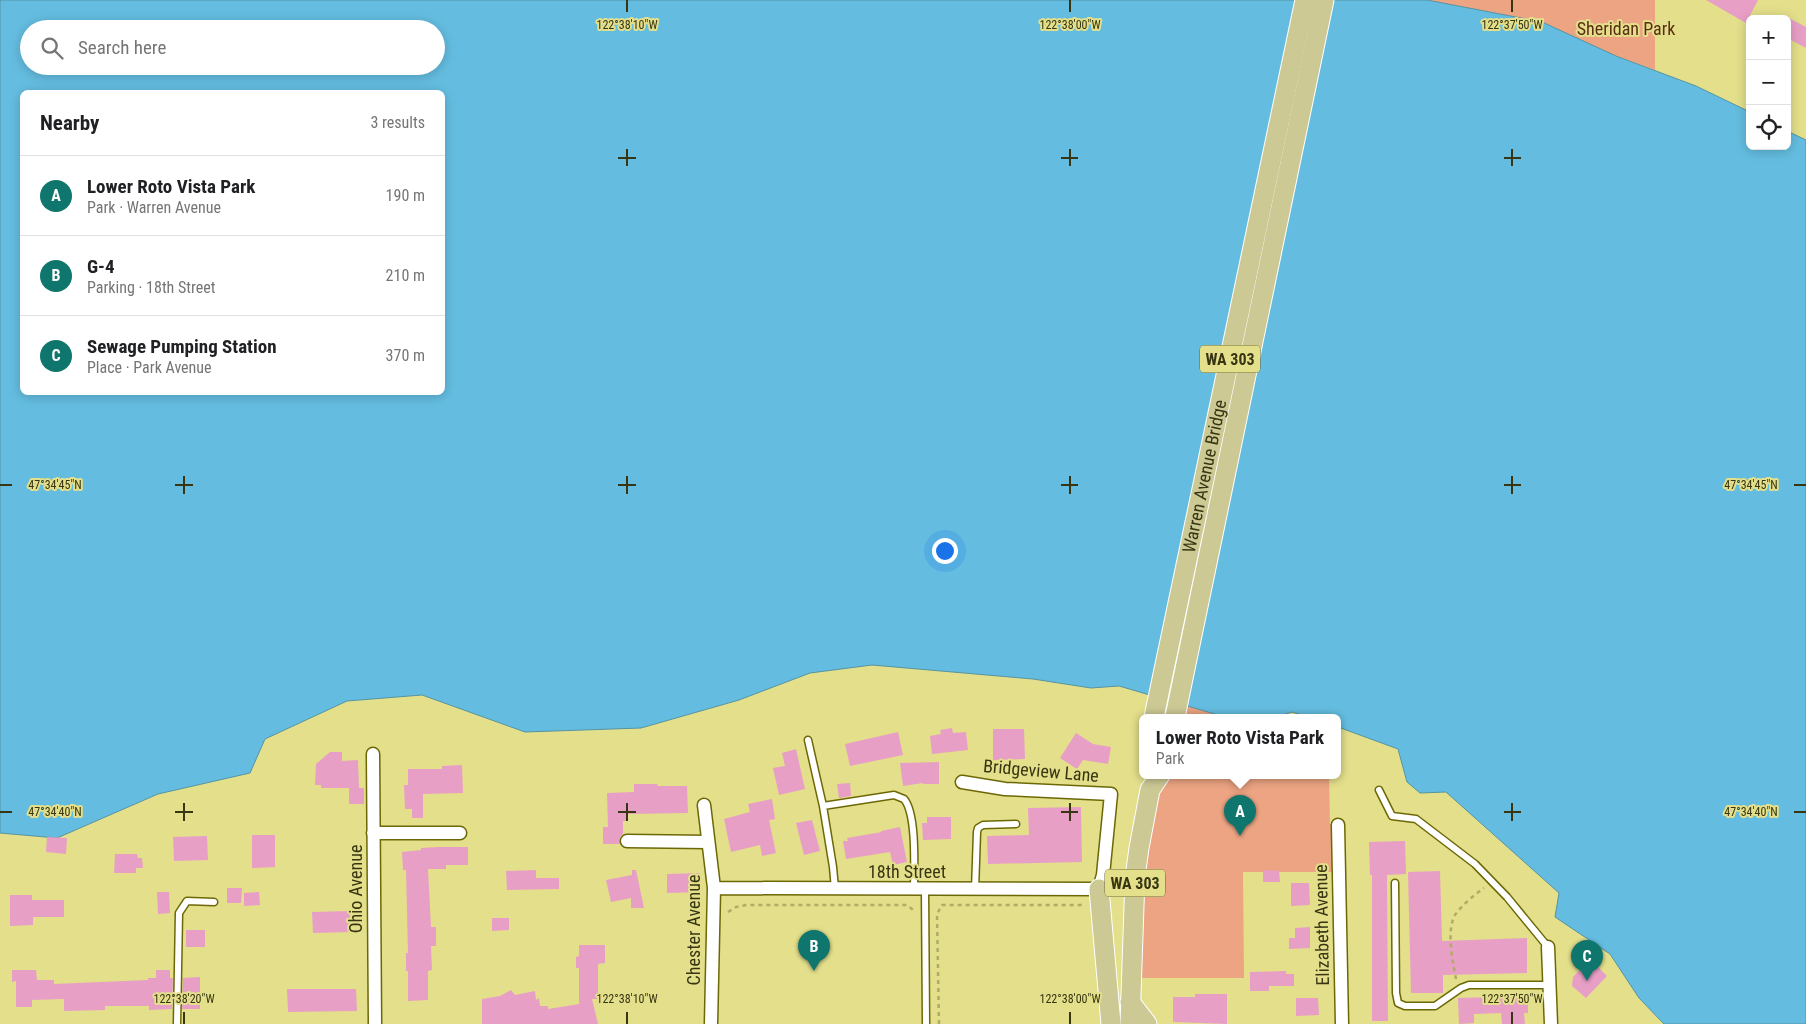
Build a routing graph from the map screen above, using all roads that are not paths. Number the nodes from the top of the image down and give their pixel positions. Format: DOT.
graph roads {
  1 [pos="1306,0"];
  2 [pos="1324,0"];
  3 [pos="1155,714"];
  4 [pos="1176,714"];
  5 [pos="808,740"];
  6 [pos="373,754"];
  7 [pos="1152,780"];
  8 [pos="962,782"];
  9 [pos="1379,790"];
  10 [pos="704,805"];
  11 [pos="823,806"];
  12 [pos="1016,824"];
  13 [pos="1338,825"];
  14 [pos="373,833"];
  15 [pos="460,833"];
  16 [pos="627,841"];
  17 [pos="708,842"];
  18 [pos="1395,883"];
  19 [pos="714,888"];
  20 [pos="835,889"];
  21 [pos="1099,889"];
  22 [pos="920,890"];
  23 [pos="975,890"];
  24 [pos="214,902"];
  25 [pos="1548,947"];
  26 [pos="1549,985"];
  27 [pos="1130,1002"];
  28 [pos="177,1024"];
  29 [pos="375,1024"];
  30 [pos="711,1024"];
  31 [pos="926,1024"];
  32 [pos="1111,1024"];
  33 [pos="1130,1024"];
  34 [pos="1147,1024"];
  35 [pos="1342,1024"];
  36 [pos="1551,1024"];
  1 -- 3 [label="main road, Warren Avenue Bridge / WA 303"];
  2 -- 4 [label="main road, Warren Avenue Bridge / WA 303"];
  5 -- 11 [label="lane"];
  6 -- 14 [label="street, Ohio Avenue"];
  7 -- 27 [label="main road, WA 303"];
  8 -- 21 [label="street, Bridgeview Lane"];
  9 -- 25 [label="lane"];
  10 -- 17 [label="street, Chester Avenue"];
  11 -- 20 [label="lane"];
  11 -- 22 [label="lane"];
  12 -- 23 [label="lane"];
  13 -- 35 [label="street, Elizabeth Avenue"];
  14 -- 15 [label="street"];
  14 -- 29 [label="street, Ohio Avenue"];
  16 -- 17 [label="street"];
  17 -- 19 [label="street, Chester Avenue"];
  18 -- 26 [label="lane"];
  19 -- 20 [label="street, 18th Street"];
  19 -- 30 [label="street, Chester Avenue"];
  20 -- 22 [label="street, 18th Street"];
  21 -- 23 [label="street, 18th Street"];
  21 -- 32 [label="main road"];
  22 -- 23 [label="street, 18th Street"];
  22 -- 31 [label="lane"];
  24 -- 28 [label="lane"];
  25 -- 26 [label="street"];
  26 -- 36 [label="street"];
  27 -- 33 [label="main road, WA 303"];
  27 -- 34 [label="main road"];
}
